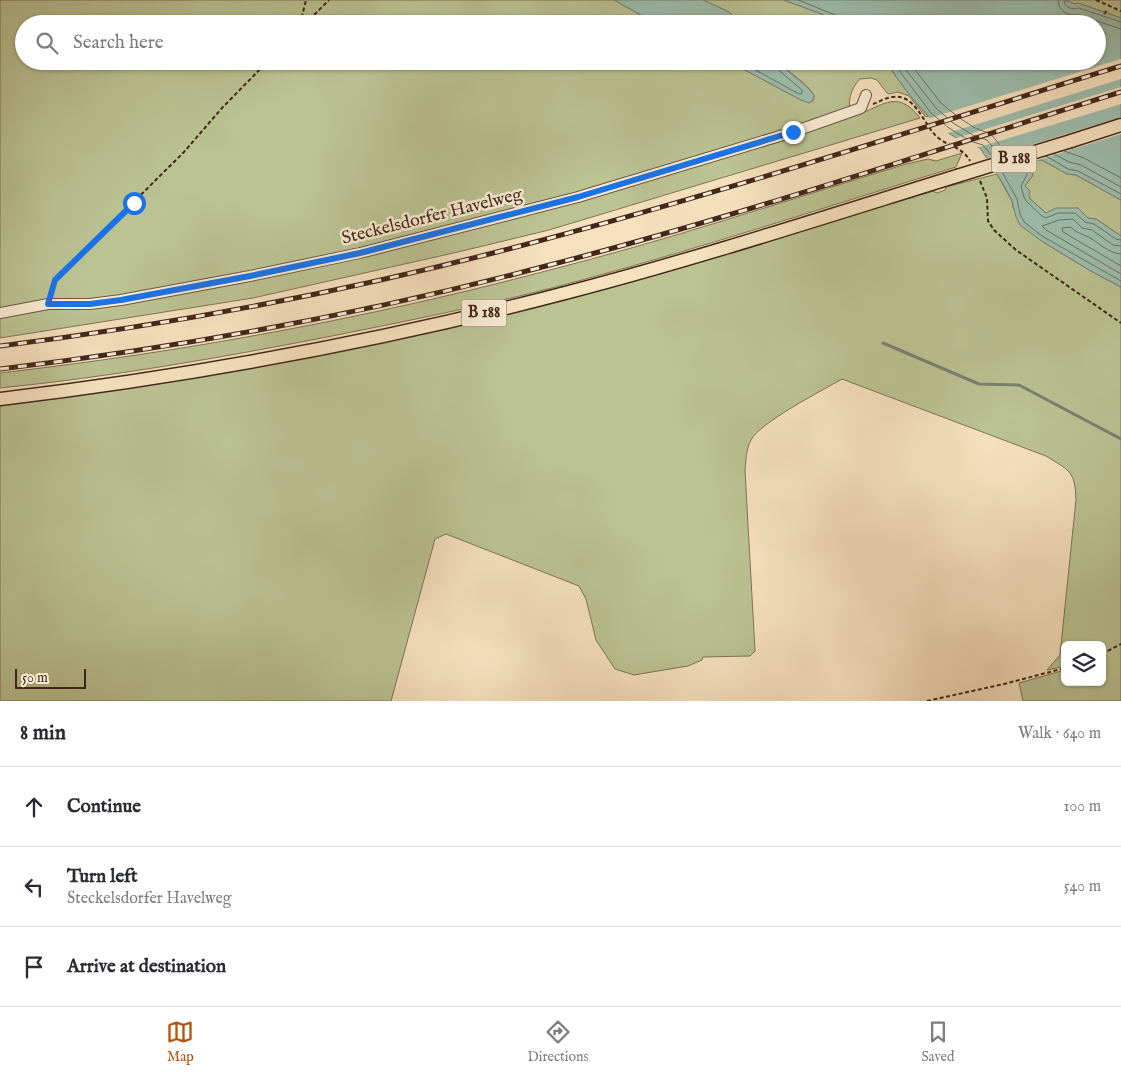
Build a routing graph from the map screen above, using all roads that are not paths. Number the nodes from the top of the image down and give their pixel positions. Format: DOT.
graph roads {
  1 [pos="866,95"];
  2 [pos="1121,125"];
  3 [pos="0,313"];
  4 [pos="0,399"];
  1 -- 3 [label="street, Steckelsdorfer Havelweg"];
  2 -- 4 [label="main road, B 188, bridge"];
}
